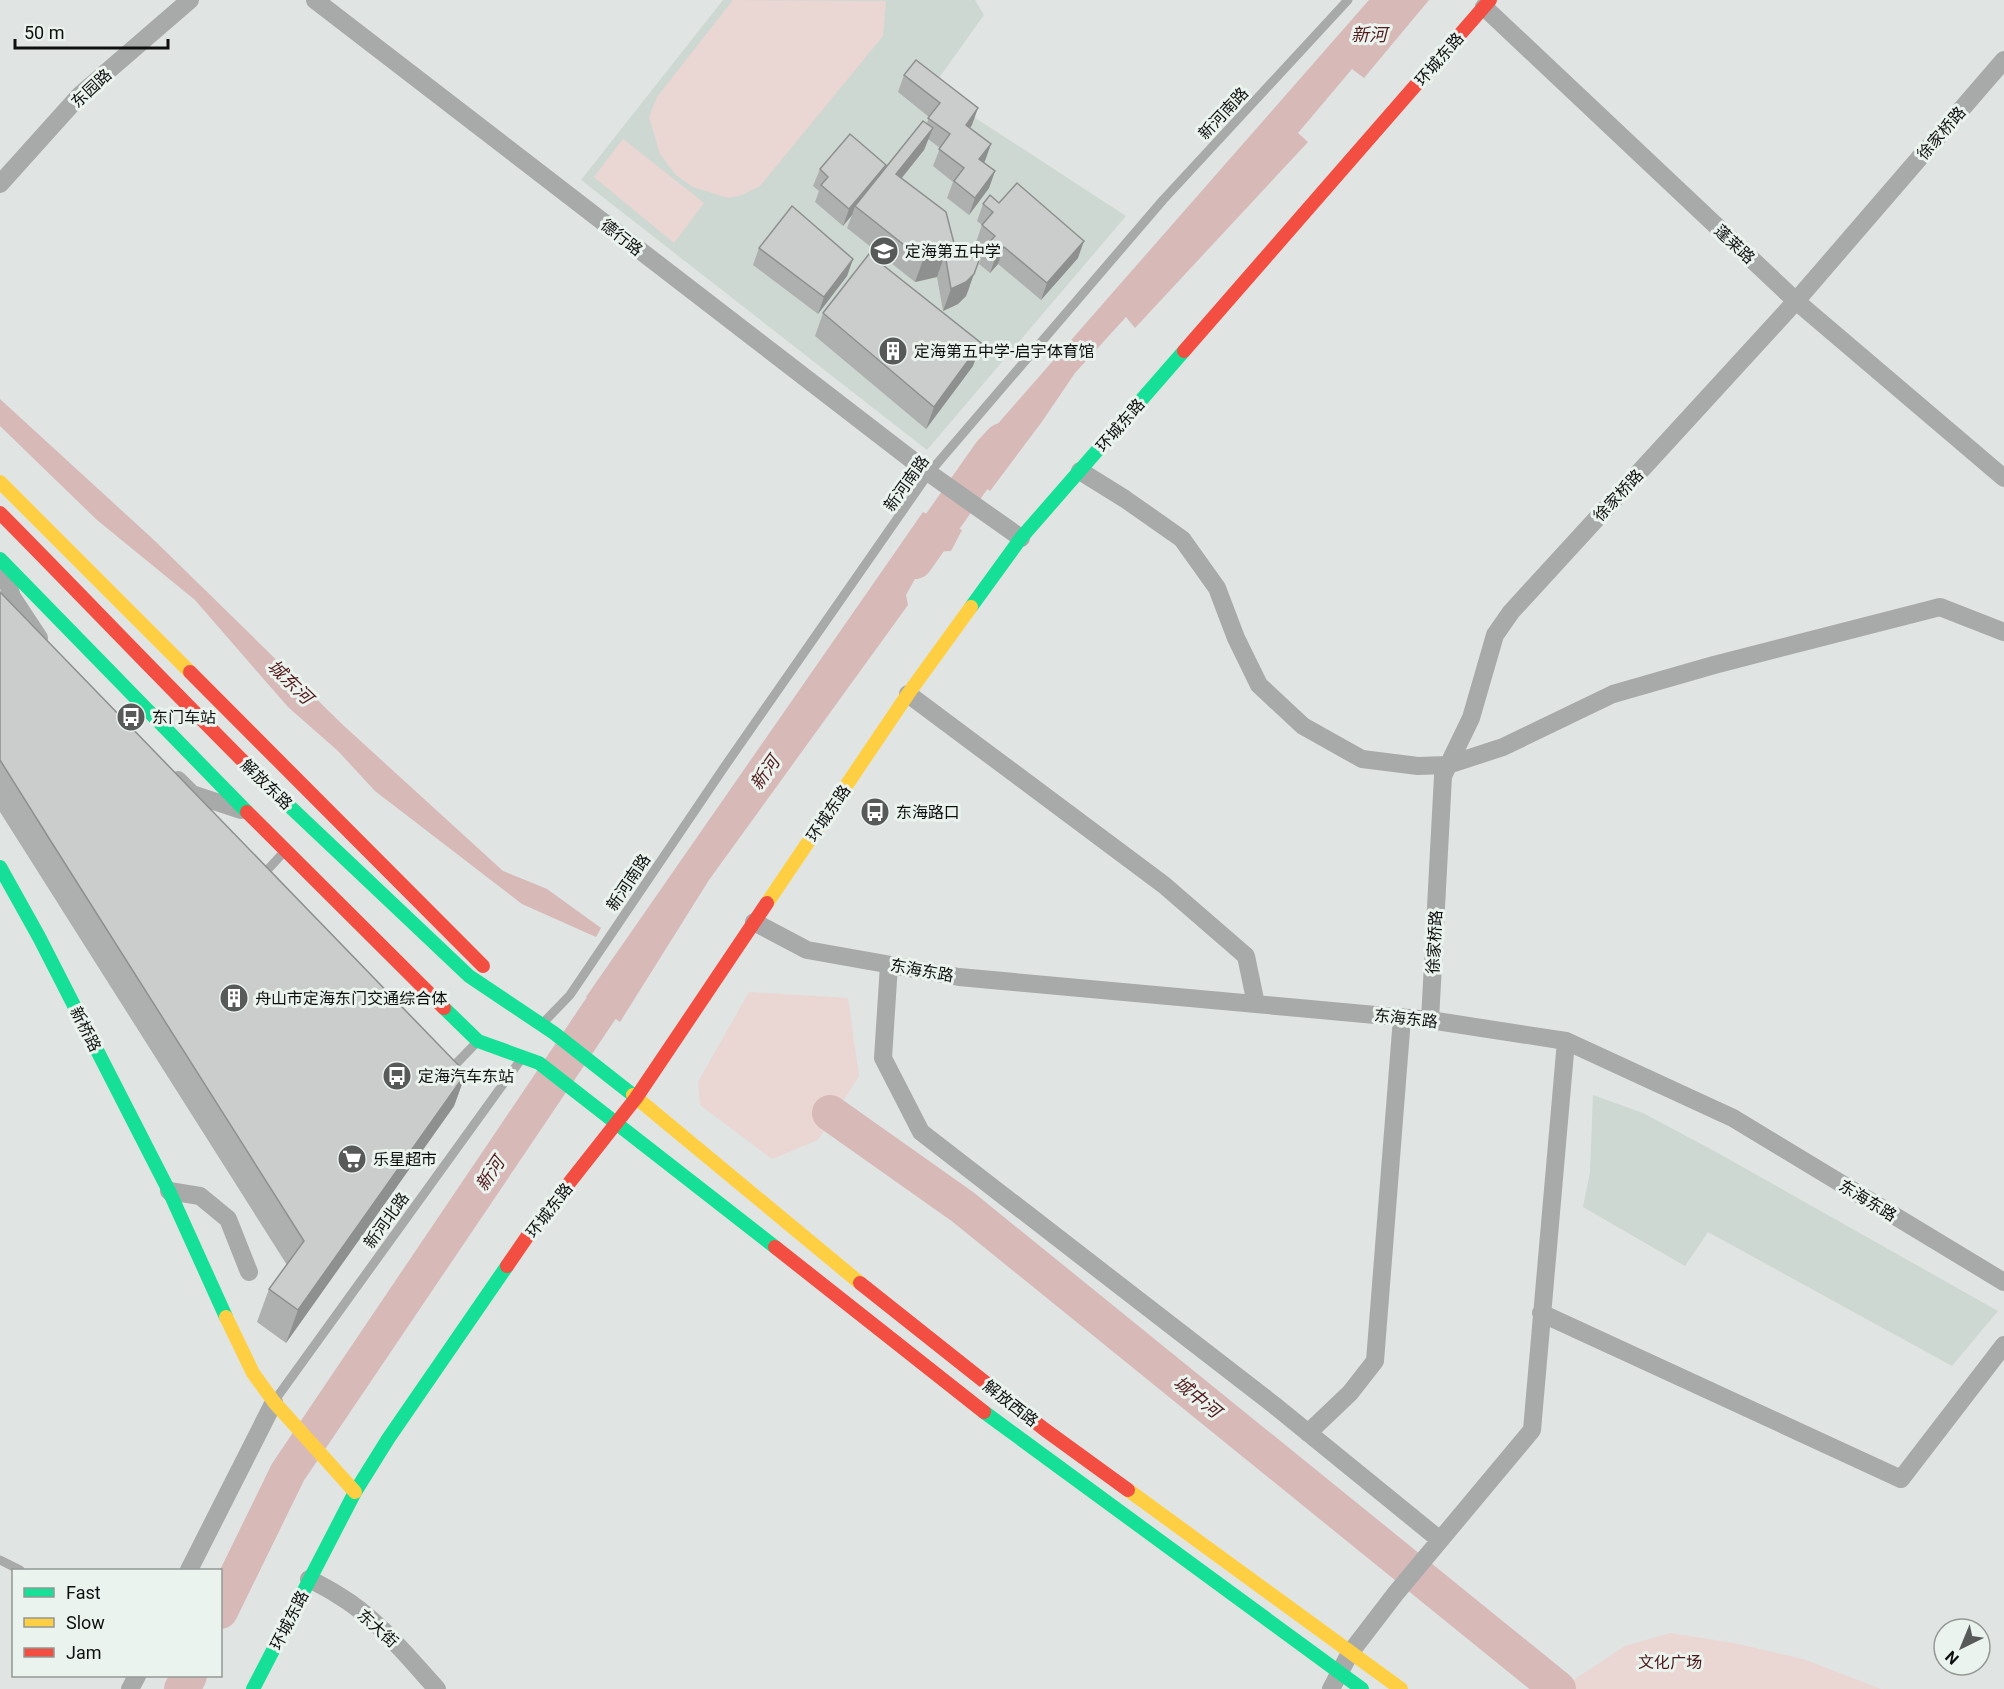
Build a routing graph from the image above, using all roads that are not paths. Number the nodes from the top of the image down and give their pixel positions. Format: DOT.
graph roads {
  1 [pos="190,0"];
  2 [pos="315,0"];
  3 [pos="1348,0"];
  4 [pos="1484,2"];
  5 [pos="2004,60"];
  6 [pos="0,184"];
  7 [pos="1796,301"];
  8 [pos="1080,471"];
  9 [pos="929,473"];
  10 [pos="2004,478"];
  11 [pos="0,482"];
  12 [pos="0,513"];
  13 [pos="1021,538"];
  14 [pos="1,559"];
  15 [pos="2004,632"];
  16 [pos="53,652"];
  17 [pos="908,694"];
  18 [pos="164,765"];
  19 [pos="1448,765"];
  20 [pos="260,800"];
  21 [pos="285,851"];
  22 [pos="0,867"];
  23 [pos="256,883"];
  24 [pos="754,922"];
  25 [pos="889,965"];
  26 [pos="1256,1004"];
  27 [pos="1402,1018"];
  28 [pos="1431,1020"];
  29 [pos="542,1025"];
  30 [pos="477,1041"];
  31 [pos="1566,1041"];
  32 [pos="523,1056"];
  33 [pos="596,1065"];
  34 [pos="447,1074"];
  35 [pos="636,1098"];
  36 [pos="617,1123"];
  37 [pos="169,1191"];
  38 [pos="249,1272"];
  39 [pos="2004,1282"];
  40 [pos="1541,1312"];
  41 [pos="2004,1346"];
  42 [pos="274,1402"];
  43 [pos="1308,1433"];
  44 [pos="355,1492"];
  45 [pos="1434,1546"];
  46 [pos="0,1560"];
  47 [pos="18,1569"];
  48 [pos="190,1569"];
  49 [pos="309,1579"];
  50 [pos="1350,1653"];
  51 [pos="1341,1673"];
  52 [pos="253,1689"];
  53 [pos="437,1689"];
  54 [pos="1331,1689"];
  55 [pos="1362,1689"];
  56 [pos="1401,1689"];
  1 -- 6 [label="street, 东园路"];
  2 -- 9 [label="street, 德行路"];
  3 -- 9 [label="lane, 新河南路"];
  4 -- 7 [label="street, 蓬莱路"];
  4 -- 8 [label="street, 环城东路"];
  5 -- 7 [label="street, 徐家桥路"];
  7 -- 10 [label="street, 蓬莱路"];
  7 -- 19 [label="street, 徐家桥路"];
  8 -- 13 [label="street, 环城东路"];
  8 -- 19 [label="street"];
  9 -- 13 [label="street, 德行路"];
  9 -- 29 [label="lane, 新河南路"];
  11 -- 29 [label="street"];
  12 -- 20 [label="street, 解放东路"];
  13 -- 17 [label="street, 环城东路"];
  14 -- 16 [label="street"];
  14 -- 20 [label="street"];
  15 -- 19 [label="street"];
  17 -- 24 [label="street, 环城东路"];
  17 -- 26 [label="street"];
  18 -- 20 [label="street"];
  19 -- 28 [label="street, 徐家桥路"];
  20 -- 21 [label="street"];
  20 -- 29 [label="street, 解放东路"];
  21 -- 23 [label="lane"];
  21 -- 30 [label="street"];
  22 -- 37 [label="street, 新桥路"];
  24 -- 25 [label="street, 东海东路"];
  24 -- 35 [label="street, 环城东路"];
  25 -- 26 [label="street, 东海东路"];
  25 -- 43 [label="street"];
  26 -- 27 [label="street, 东海东路"];
  27 -- 28 [label="street, 东海东路"];
  27 -- 43 [label="street"];
  28 -- 31 [label="street, 东海东路"];
  29 -- 33 [label="street, 解放东路"];
  30 -- 32 [label="street"];
  30 -- 34 [label="lane"];
  31 -- 39 [label="street, 东海东路"];
  31 -- 40 [label="street"];
  32 -- 36 [label="street"];
  32 -- 42 [label="lane, 新河北路"];
  33 -- 35 [label="street, 解放西路"];
  35 -- 36 [label="street, 环城东路"];
  35 -- 50 [label="street, 解放西路"];
  36 -- 44 [label="street, 环城东路"];
  36 -- 51 [label="street"];
  37 -- 38 [label="street"];
  37 -- 42 [label="street, 新桥路"];
  40 -- 41 [label="street"];
  40 -- 45 [label="street"];
  42 -- 44 [label="street, 新桥路"];
  42 -- 48 [label="street"];
  43 -- 45 [label="street"];
  44 -- 49 [label="street, 环城东路"];
  45 -- 50 [label="street"];
  46 -- 47 [label="lane"];
  49 -- 52 [label="street, 环城东路"];
  49 -- 53 [label="street, 东大街"];
  50 -- 51 [label="street"];
  50 -- 56 [label="street, 解放西路"];
  51 -- 54 [label="street"];
  51 -- 55 [label="street"];
}
